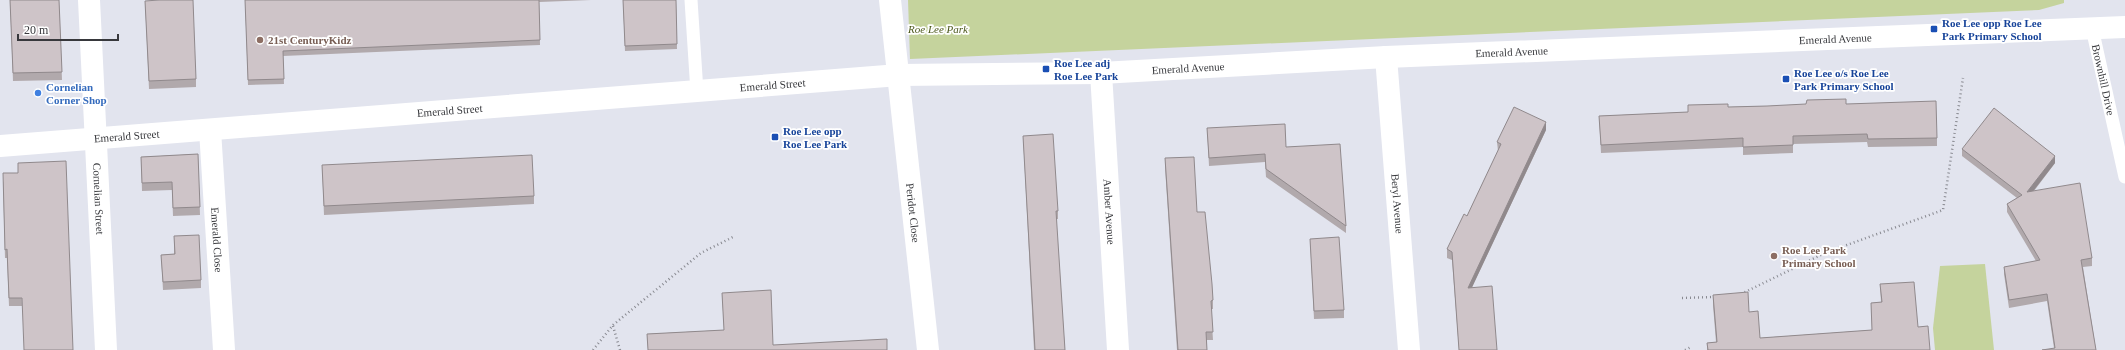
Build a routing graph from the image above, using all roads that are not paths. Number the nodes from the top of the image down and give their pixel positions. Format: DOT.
graph roads {
  1 [pos="89,0"];
  2 [pos="691,0"];
  3 [pos="890,0"];
  4 [pos="2125,27"];
  5 [pos="2092,28"];
  6 [pos="1386,57"];
  7 [pos="1101,73"];
  8 [pos="899,75"];
  9 [pos="697,92"];
  10 [pos="210,130"];
  11 [pos="95,140"];
  12 [pos="0,146"];
  13 [pos="2125,177"];
  14 [pos="106,350"];
  15 [pos="224,350"];
  16 [pos="928,350"];
  17 [pos="1118,350"];
  18 [pos="1409,350"];
  1 -- 11 [label="street, Cornelian Street"];
  2 -- 9 [label="lane"];
  3 -- 8 [label="street"];
  4 -- 5 [label="street, Emerald Avenue"];
  5 -- 6 [label="street, Emerald Avenue"];
  5 -- 13 [label="lane, Brownhill Drive"];
  6 -- 7 [label="street, Emerald Avenue"];
  6 -- 18 [label="street, Beryl Avenue"];
  7 -- 8 [label="street, Emerald Avenue"];
  7 -- 17 [label="street, Amber Avenue"];
  8 -- 9 [label="street, Emerald Street"];
  8 -- 16 [label="street, Peridot Close"];
  9 -- 10 [label="street, Emerald Street"];
  10 -- 11 [label="street, Emerald Street"];
  10 -- 15 [label="street, Emerald Close"];
  11 -- 12 [label="street, Emerald Street"];
  11 -- 14 [label="street, Cornelian Street"];
}
